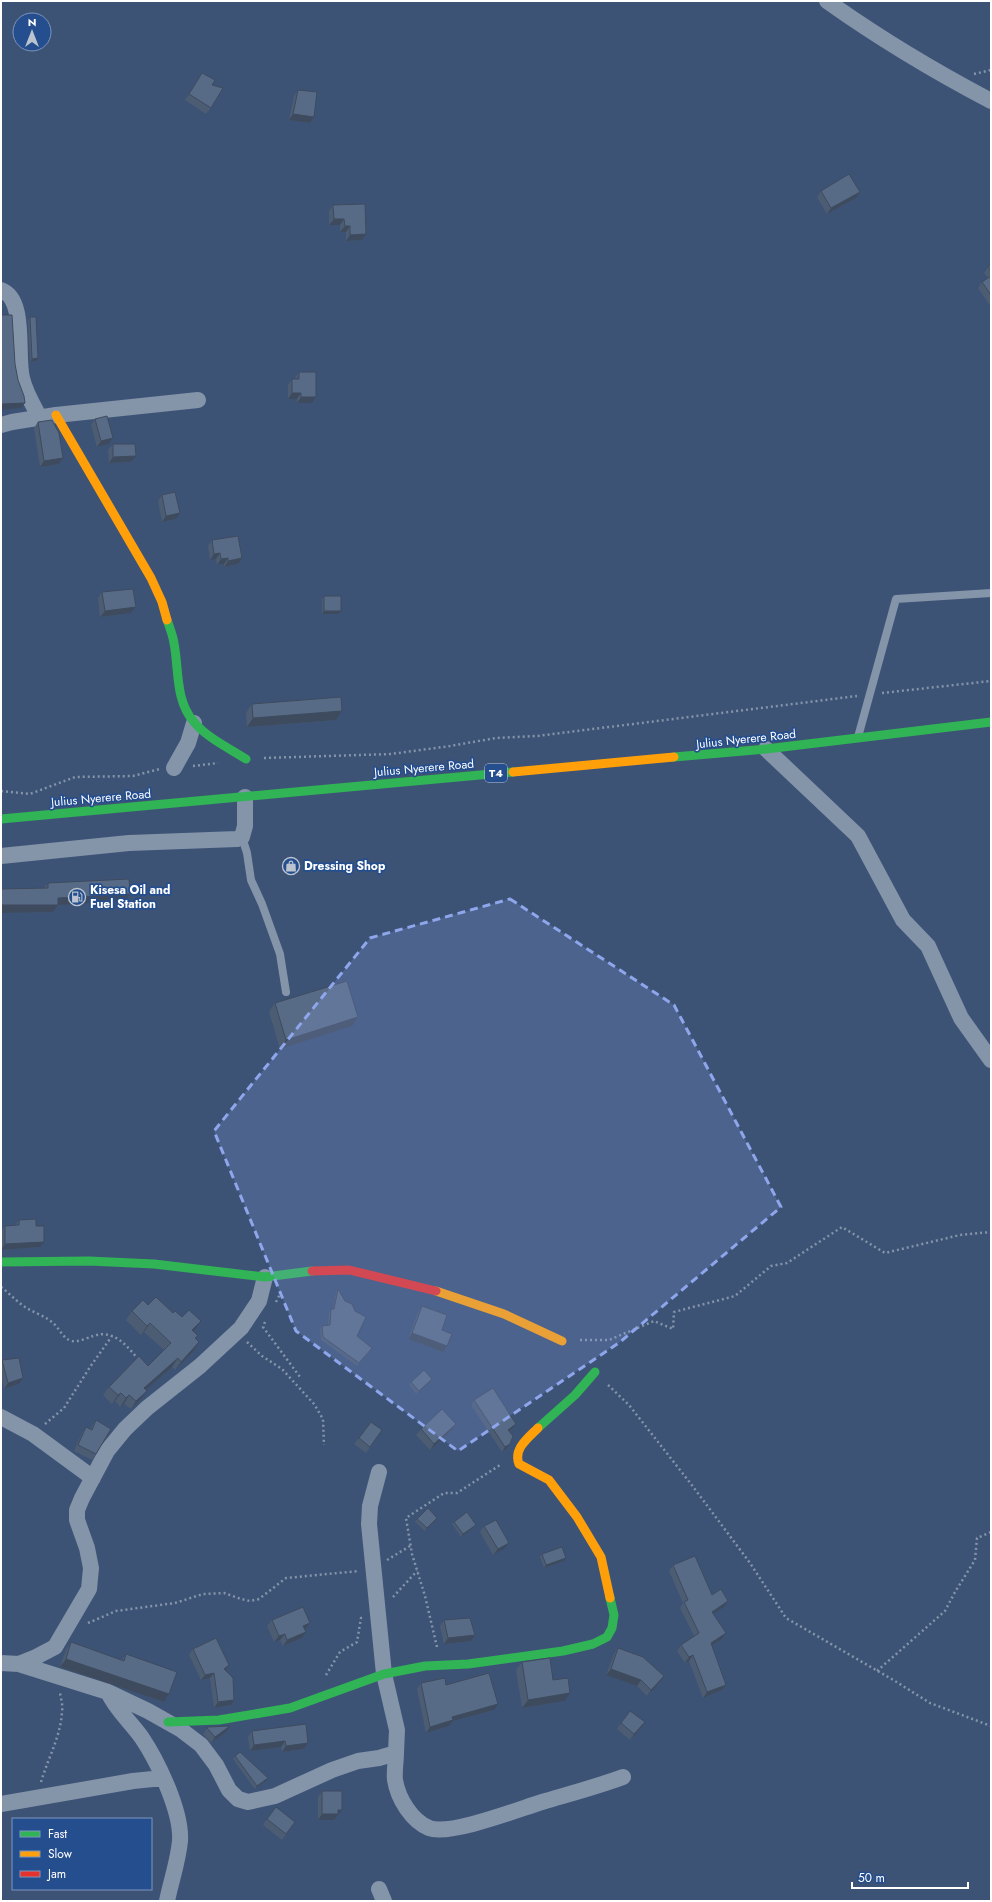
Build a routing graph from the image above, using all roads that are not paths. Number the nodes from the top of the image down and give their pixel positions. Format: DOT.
graph roads {
  1 [pos="827,1"];
  2 [pos="991,101"];
  3 [pos="1,290"];
  4 [pos="198,400"];
  5 [pos="56,415"];
  6 [pos="40,418"];
  7 [pos="1,425"];
  8 [pos="991,593"];
  9 [pos="991,722"];
  10 [pos="194,723"];
  11 [pos="858,738"];
  12 [pos="766,749"];
  13 [pos="246,759"];
  14 [pos="174,768"];
  15 [pos="245,797"];
  16 [pos="1,819"];
  17 [pos="242,837"];
  18 [pos="1,856"];
  19 [pos="286,992"];
  20 [pos="991,1060"];
  21 [pos="3,1263"];
  22 [pos="265,1277"];
  23 [pos="562,1341"];
  24 [pos="595,1372"];
  25 [pos="1,1417"];
  26 [pos="379,1472"];
  27 [pos="93,1478"];
  28 [pos="1,1664"];
  29 [pos="19,1664"];
  30 [pos="384,1674"];
  31 [pos="108,1692"];
  32 [pos="168,1722"];
  33 [pos="396,1753"];
  34 [pos="623,1777"];
  35 [pos="163,1778"];
  36 [pos="1,1804"];
  37 [pos="167,1901"];
  1 -- 2 [label="street"];
  3 -- 6 [label="street"];
  4 -- 5 [label="street"];
  5 -- 6 [label="street"];
  5 -- 10 [label="main road"];
  6 -- 7 [label="street"];
  8 -- 11 [label="lane"];
  9 -- 11 [label="main road, Julius Nyerere Road / T4"];
  10 -- 13 [label="main road"];
  10 -- 14 [label="street"];
  11 -- 12 [label="main road, Julius Nyerere Road / T4"];
  12 -- 15 [label="main road, Julius Nyerere Road / T4"];
  12 -- 20 [label="street"];
  15 -- 16 [label="main road, Julius Nyerere Road / T4"];
  15 -- 17 [label="street"];
  17 -- 18 [label="street"];
  17 -- 19 [label="lane"];
  21 -- 22 [label="main road"];
  22 -- 23 [label="main road"];
  22 -- 27 [label="street"];
  24 -- 30 [label="main road"];
  25 -- 27 [label="street"];
  26 -- 30 [label="street"];
  27 -- 29 [label="street"];
  28 -- 29 [label="street"];
  29 -- 31 [label="street"];
  30 -- 32 [label="main road"];
  30 -- 33 [label="street"];
  31 -- 32 [label="street"];
  31 -- 35 [label="street"];
  32 -- 33 [label="street"];
  33 -- 34 [label="street"];
  35 -- 36 [label="street"];
  35 -- 37 [label="street"];
}
